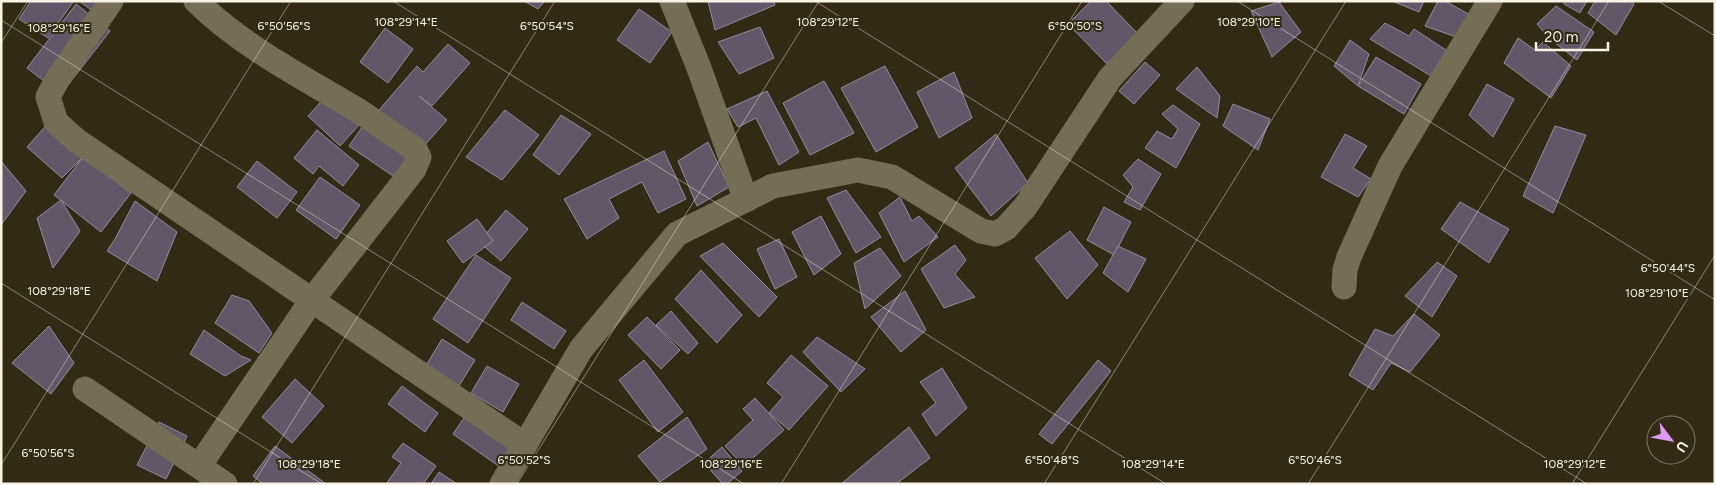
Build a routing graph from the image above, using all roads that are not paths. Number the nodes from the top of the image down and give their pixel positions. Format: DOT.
graph roads {
  1 [pos="110,1"];
  2 [pos="196,1"];
  3 [pos="672,1"];
  4 [pos="1182,1"];
  5 [pos="1490,1"];
  6 [pos="746,200"];
  7 [pos="1344,287"];
  8 [pos="312,300"];
  9 [pos="85,389"];
  10 [pos="525,445"];
  11 [pos="199,466"];
  12 [pos="225,484"];
  13 [pos="502,484"];
  1 -- 8 [label="street"];
  2 -- 8 [label="street"];
  3 -- 6 [label="street"];
  4 -- 6 [label="street"];
  5 -- 7 [label="street"];
  6 -- 10 [label="street"];
  8 -- 10 [label="street"];
  8 -- 11 [label="street"];
  9 -- 11 [label="street"];
  10 -- 13 [label="street"];
  11 -- 12 [label="street"];
}
